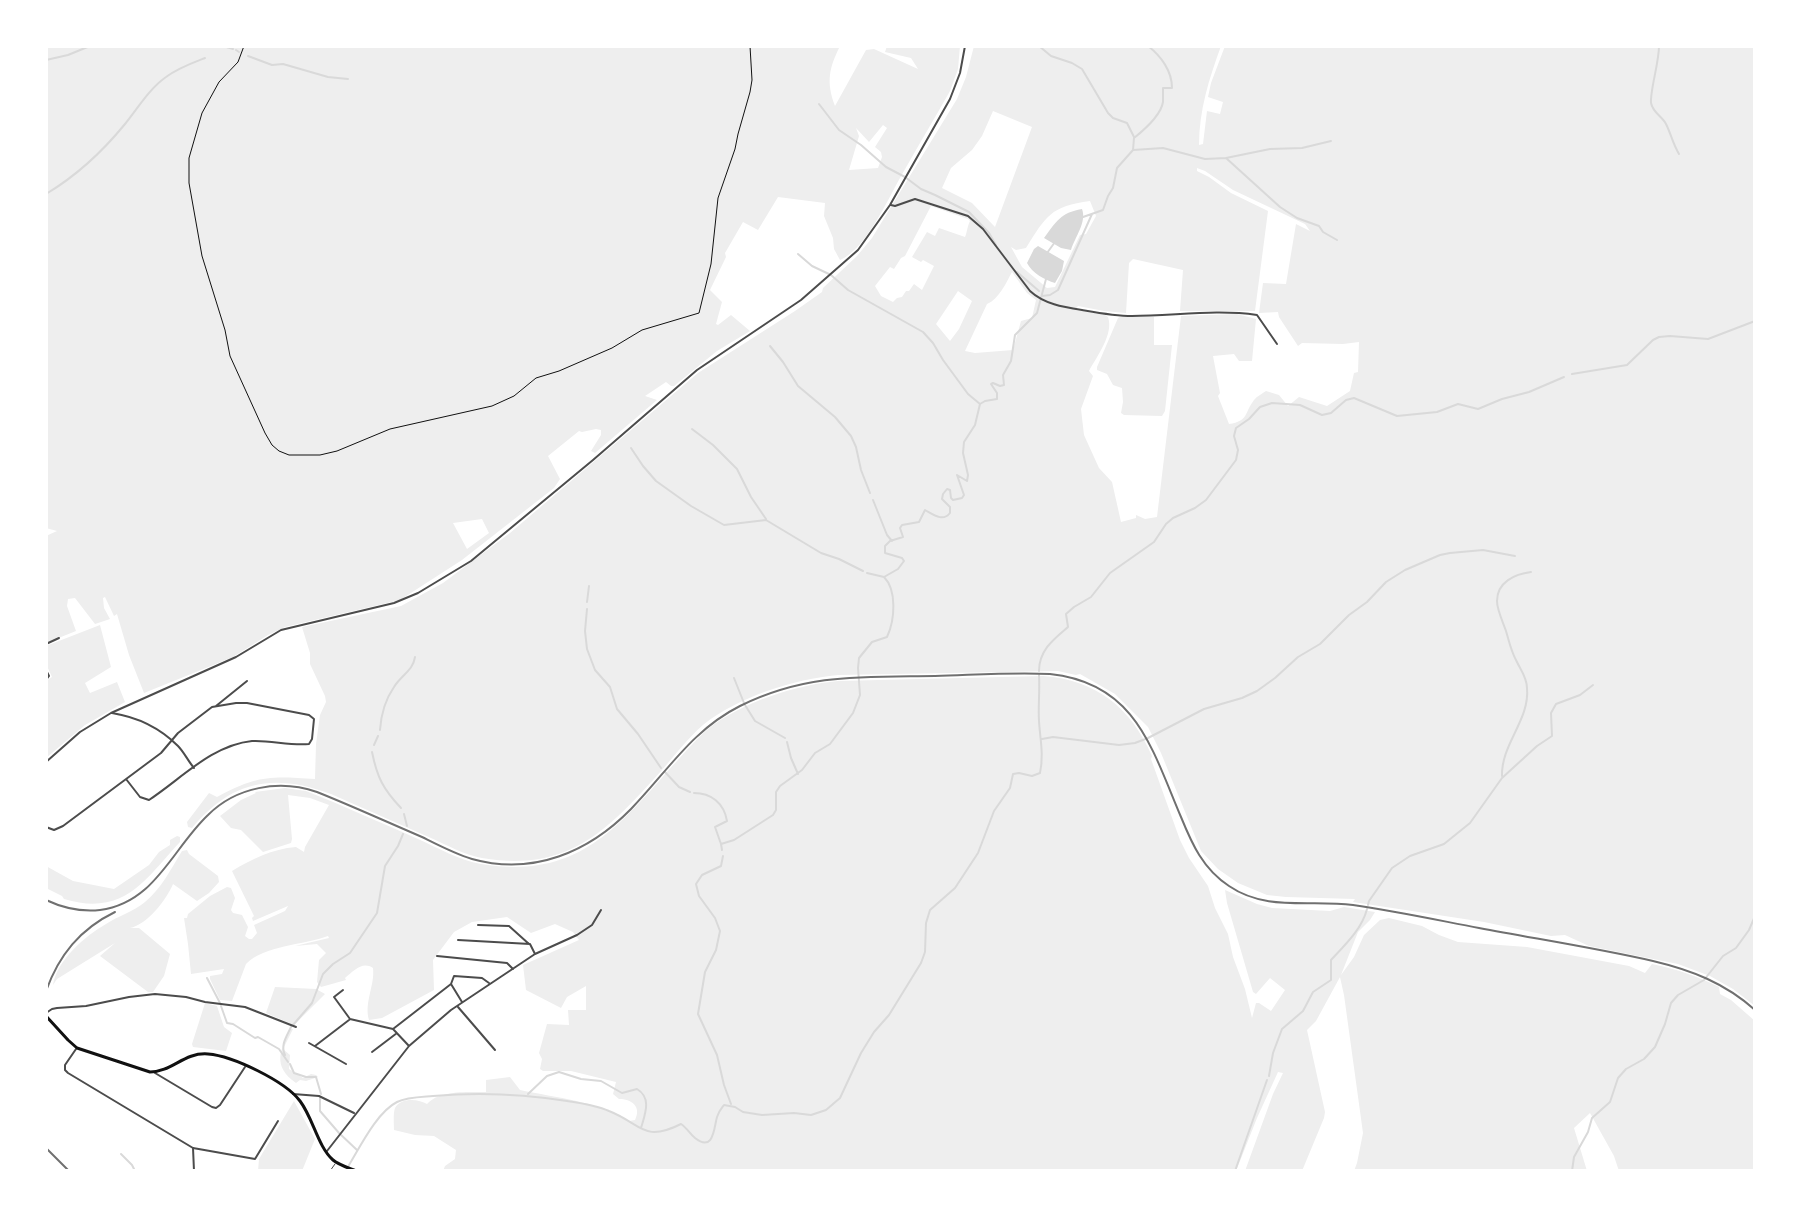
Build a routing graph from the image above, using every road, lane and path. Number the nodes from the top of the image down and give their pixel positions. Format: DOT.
graph roads {
  1 [pos="244,46"];
  2 [pos="750,46"];
  3 [pos="965,46"];
  4 [pos="890,205"];
  5 [pos="1277,344"];
  6 [pos="59,638"];
  7 [pos="46,644"];
  8 [pos="46,670"];
  9 [pos="46,680"];
  10 [pos="247,681"];
  11 [pos="231,693"];
  12 [pos="236,703"];
  13 [pos="215,706"];
  14 [pos="111,713"];
  15 [pos="172,742"];
  16 [pos="46,762"];
  17 [pos="194,768"];
  18 [pos="126,779"];
  19 [pos="46,827"];
  20 [pos="601,910"];
  21 [pos="478,925"];
  22 [pos="458,940"];
  23 [pos="530,944"];
  24 [pos="535,954"];
  25 [pos="437,956"];
  26 [pos="513,969"];
  27 [pos="451,984"];
  28 [pos="490,985"];
  29 [pos="343,990"];
  30 [pos="463,1003"];
  31 [pos="458,1006"];
  32 [pos="46,1015"];
  33 [pos="350,1019"];
  34 [pos="296,1027"];
  35 [pos="393,1029"];
  36 [pos="397,1033"];
  37 [pos="309,1043"];
  38 [pos="315,1046"];
  39 [pos="409,1046"];
  40 [pos="77,1048"];
  41 [pos="495,1050"];
  42 [pos="372,1052"];
  43 [pos="346,1064"];
  44 [pos="246,1066"];
  45 [pos="154,1073"];
  46 [pos="293,1094"];
  47 [pos="355,1114"];
  48 [pos="278,1121"];
  49 [pos="193,1148"];
  50 [pos="327,1152"];
  51 [pos="336,1162"];
  52 [pos="353,1170"];
  53 [pos="194,1171"];
  54 [pos="330,1171"];
  1 -- 2 [label="path"];
  3 -- 4 [label="street"];
  4 -- 5 [label="street"];
  4 -- 14 [label="street"];
  6 -- 7 [label="street"];
  8 -- 9 [label="street"];
  10 -- 11 [label="street"];
  11 -- 12 [label="street"];
  11 -- 13 [label="street"];
  12 -- 13 [label="street"];
  12 -- 17 [label="street"];
  13 -- 15 [label="street"];
  14 -- 15 [label="street"];
  14 -- 16 [label="street"];
  15 -- 17 [label="street"];
  15 -- 18 [label="street"];
  17 -- 18 [label="street"];
  18 -- 19 [label="street"];
  20 -- 24 [label="street"];
  21 -- 23 [label="street"];
  22 -- 23 [label="street"];
  23 -- 24 [label="street"];
  24 -- 26 [label="street"];
  25 -- 26 [label="street"];
  26 -- 28 [label="street"];
  27 -- 28 [label="street"];
  27 -- 30 [label="street"];
  27 -- 35 [label="street"];
  28 -- 30 [label="street"];
  29 -- 33 [label="street"];
  30 -- 31 [label="street"];
  31 -- 39 [label="street"];
  31 -- 41 [label="street"];
  32 -- 34 [label="street"];
  32 -- 40 [label="main road"];
  33 -- 35 [label="street"];
  33 -- 38 [label="street"];
  35 -- 36 [label="street"];
  36 -- 39 [label="street"];
  36 -- 42 [label="street"];
  37 -- 38 [label="street"];
  38 -- 43 [label="street"];
  39 -- 47 [label="street"];
  40 -- 45 [label="main road"];
  40 -- 49 [label="street"];
  44 -- 45 [label="main road"];
  44 -- 45 [label="street"];
  44 -- 46 [label="main road"];
  46 -- 47 [label="street"];
  46 -- 50 [label="main road"];
  47 -- 50 [label="street"];
  48 -- 49 [label="street"];
  49 -- 53 [label="street"];
  50 -- 51 [label="main road"];
  51 -- 52 [label="main road"];
  51 -- 54 [label="lane"];
}
